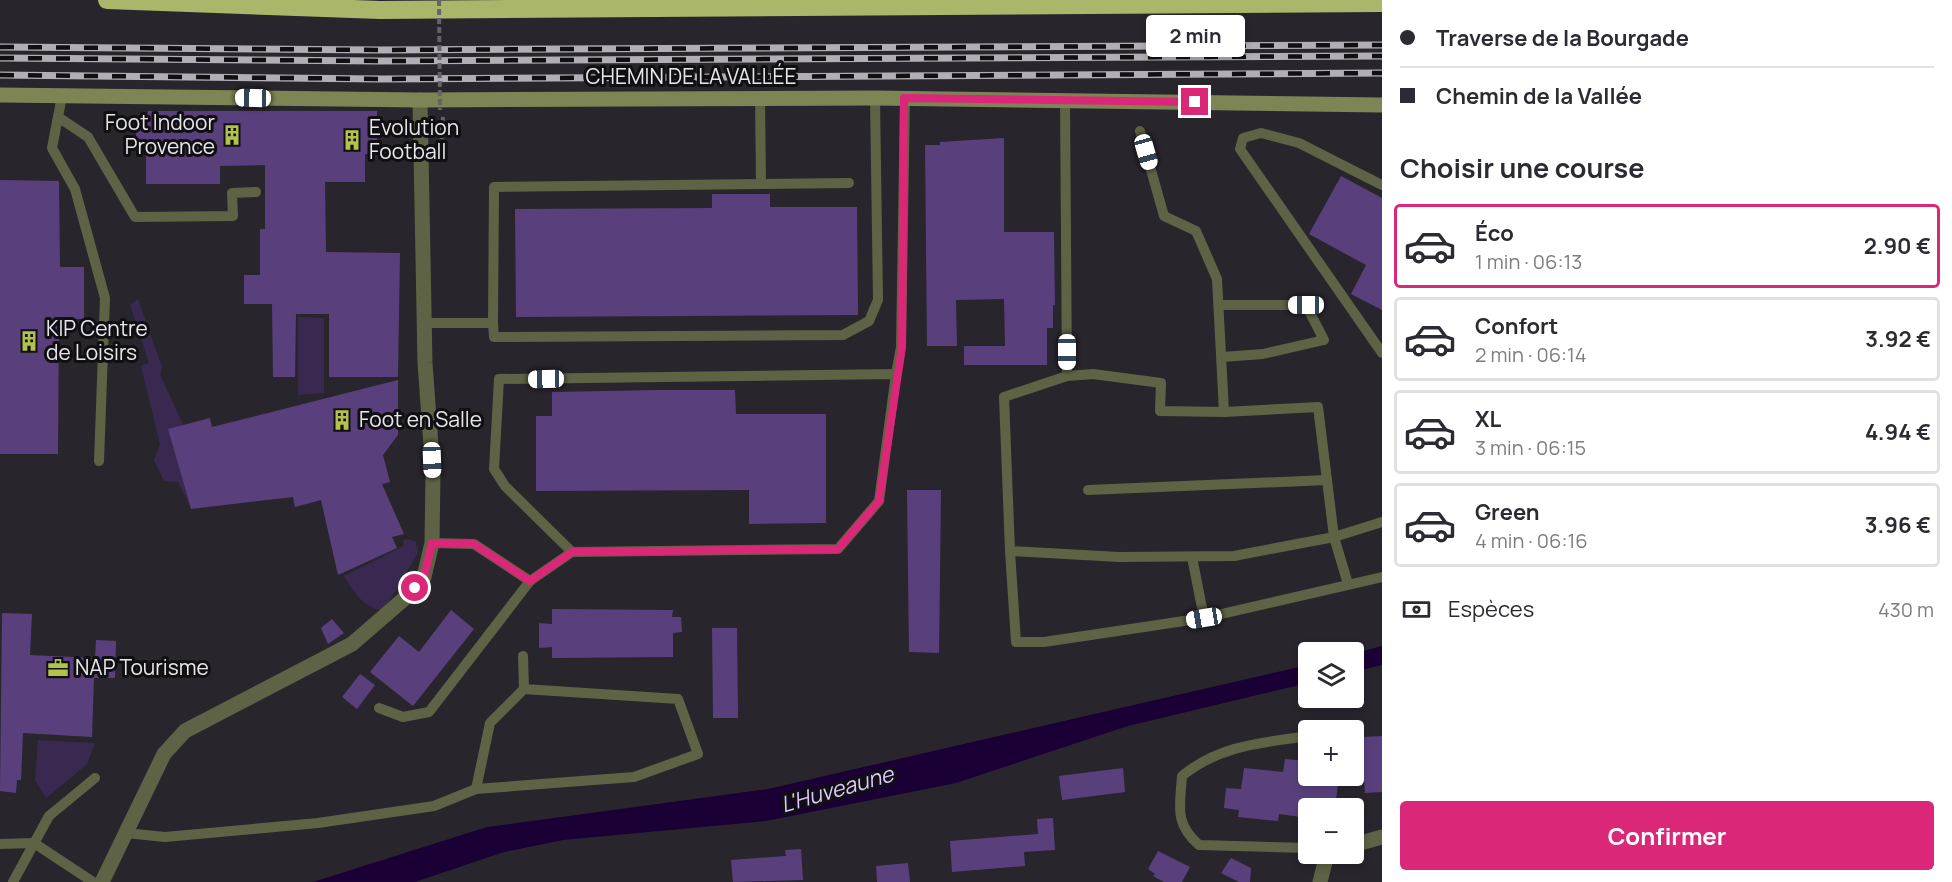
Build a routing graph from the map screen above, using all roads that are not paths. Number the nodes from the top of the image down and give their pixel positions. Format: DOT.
graph roads {
  1 [pos="107,0"];
  2 [pos="1382,3"];
  3 [pos="0,95"];
  4 [pos="62,96"];
  5 [pos="760,98"];
  6 [pos="875,98"];
  7 [pos="904,98"];
  8 [pos="420,100"];
  9 [pos="1065,100"];
  10 [pos="1382,105"];
  11 [pos="58,117"];
  12 [pos="1140,131"];
  13 [pos="849,183"];
  14 [pos="761,184"];
  15 [pos="1382,185"];
  16 [pos="256,192"];
  17 [pos="1219,305"];
  18 [pos="424,323"];
  19 [pos="493,323"];
  20 [pos="1382,353"];
  21 [pos="1222,357"];
  22 [pos="896,374"];
  23 [pos="1067,376"];
  24 [pos="1224,412"];
  25 [pos="99,461"];
  26 [pos="1327,480"];
  27 [pos="1088,490"];
  28 [pos="1382,522"];
  29 [pos="1334,537"];
  30 [pos="432,543"];
  31 [pos="1010,551"];
  32 [pos="572,552"];
  33 [pos="1192,556"];
  34 [pos="1382,577"];
  35 [pos="530,581"];
  36 [pos="1348,584"];
  37 [pos="1204,618"];
  38 [pos="523,656"];
  39 [pos="525,689"];
  40 [pos="379,708"];
  41 [pos="1298,737"];
  42 [pos="95,778"];
  43 [pos="476,789"];
  44 [pos="126,833"];
  45 [pos="1382,837"];
  46 [pos="1364,842"];
  47 [pos="34,843"];
  48 [pos="0,844"];
  49 [pos="1298,848"];
  50 [pos="1324,864"];
  51 [pos="13,882"];
  52 [pos="93,882"];
  53 [pos="102,882"];
  54 [pos="1320,882"];
  1 -- 2 [label="highway"];
  3 -- 4 [label="street, CHEMIN DE LA VALLÉE"];
  4 -- 8 [label="street, CHEMIN DE LA VALLÉE"];
  4 -- 11 [label="lane"];
  5 -- 6 [label="street, CHEMIN DE LA VALLÉE"];
  5 -- 8 [label="street, CHEMIN DE LA VALLÉE"];
  5 -- 14 [label="lane"];
  6 -- 7 [label="street, CHEMIN DE LA VALLÉE"];
  6 -- 19 [label="lane"];
  7 -- 9 [label="street, CHEMIN DE LA VALLÉE"];
  7 -- 22 [label="lane"];
  8 -- 18 [label="street"];
  9 -- 10 [label="street, CHEMIN DE LA VALLÉE"];
  9 -- 23 [label="lane"];
  11 -- 16 [label="lane"];
  11 -- 25 [label="lane"];
  12 -- 17 [label="lane"];
  13 -- 14 [label="lane"];
  14 -- 19 [label="lane"];
  15 -- 20 [label="lane"];
  17 -- 21 [label="lane"];
  17 -- 21 [label="lane"];
  18 -- 19 [label="lane"];
  18 -- 30 [label="street"];
  21 -- 24 [label="lane"];
  22 -- 32 [label="lane"];
  22 -- 32 [label="lane"];
  23 -- 24 [label="lane"];
  23 -- 31 [label="lane"];
  24 -- 26 [label="lane"];
  26 -- 27 [label="lane"];
  26 -- 29 [label="lane"];
  28 -- 29 [label="lane"];
  29 -- 33 [label="lane"];
  29 -- 36 [label="lane"];
  30 -- 35 [label="lane"];
  30 -- 44 [label="street"];
  31 -- 33 [label="lane"];
  31 -- 37 [label="lane"];
  32 -- 35 [label="lane"];
  33 -- 37 [label="lane"];
  34 -- 36 [label="lane"];
  35 -- 40 [label="lane"];
  36 -- 37 [label="lane"];
  38 -- 39 [label="lane"];
  39 -- 43 [label="lane"];
  39 -- 43 [label="lane"];
  41 -- 49 [label="lane"];
  42 -- 47 [label="lane"];
  43 -- 44 [label="lane"];
  44 -- 53 [label="street"];
  45 -- 46 [label="street"];
  47 -- 48 [label="lane"];
  47 -- 51 [label="lane"];
  47 -- 52 [label="lane"];
  50 -- 54 [label="street"];
}
